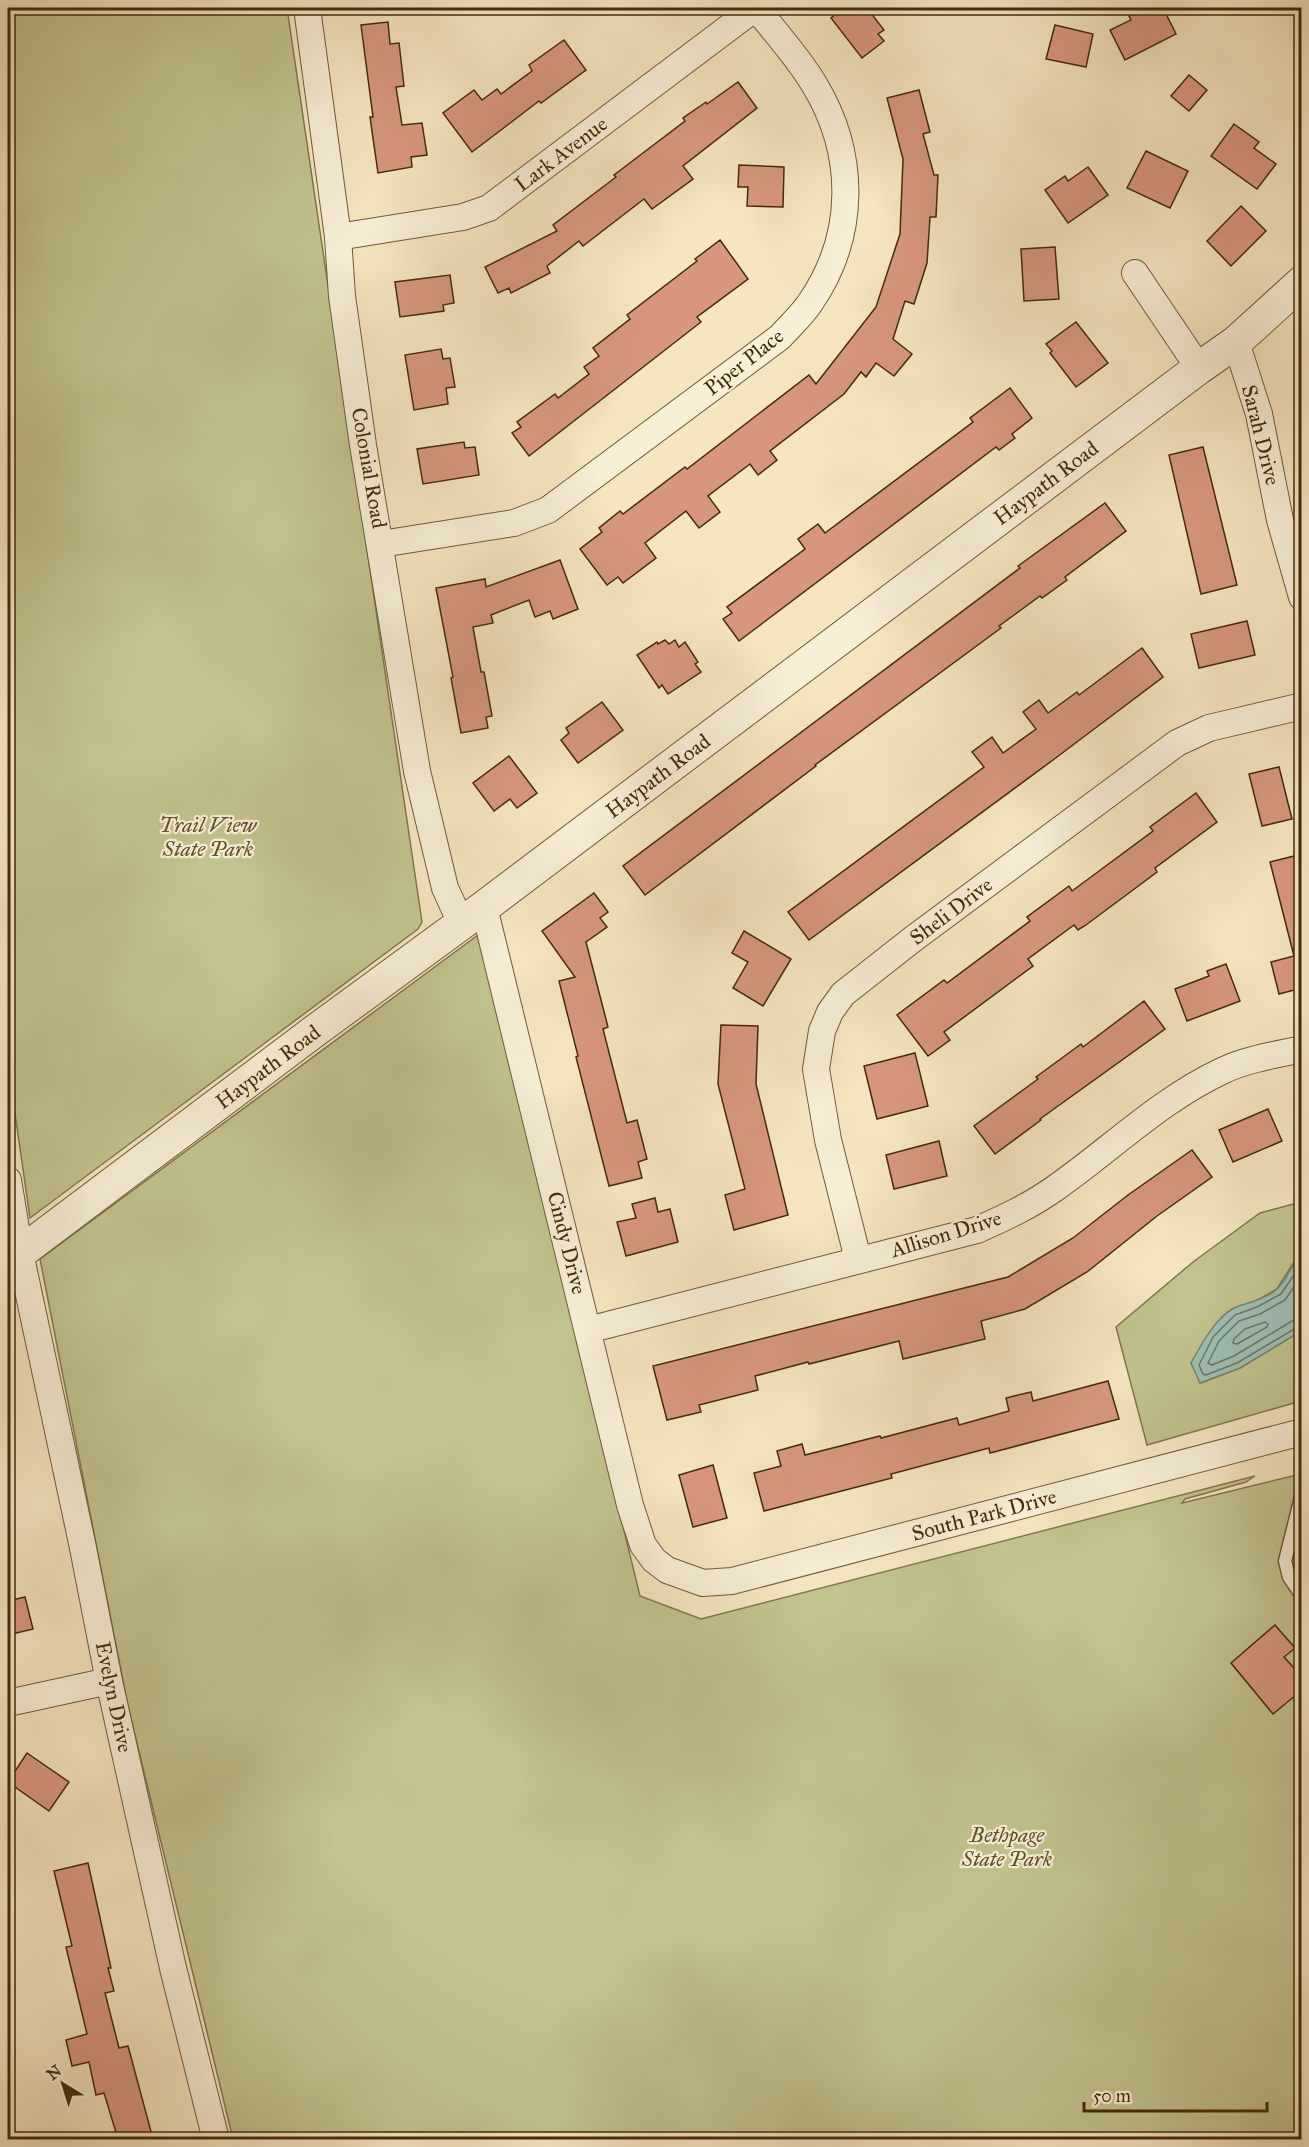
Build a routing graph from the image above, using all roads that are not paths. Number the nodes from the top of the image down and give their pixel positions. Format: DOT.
graph roads {
  1 [pos="307,8"];
  2 [pos="756,8"];
  3 [pos="338,237"];
  4 [pos="1135,273"];
  5 [pos="1302,282"];
  6 [pos="1236,342"];
  7 [pos="1199,368"];
  8 [pos="381,544"];
  9 [pos="1302,597"];
  10 [pos="1302,706"];
  11 [pos="472,915"];
  12 [pos="1302,1049"];
  13 [pos="8,1180"];
  14 [pos="14,1257"];
  15 [pos="858,1259"];
  16 [pos="588,1330"];
  17 [pos="1302,1432"];
  18 [pos="1302,1493"];
  19 [pos="667,1570"];
  20 [pos="1302,1596"];
  21 [pos="109,1681"];
  22 [pos="8,1703"];
  23 [pos="216,2139"];
  1 -- 3 [label="street, Colonial Road"];
  2 -- 3 [label="street, Lark Avenue"];
  2 -- 8 [label="street, Piper Place"];
  3 -- 8 [label="street, Colonial Road"];
  4 -- 7 [label="street"];
  5 -- 6 [label="street, Haypath Road"];
  6 -- 7 [label="street, Haypath Road"];
  6 -- 9 [label="street, Sarah Drive"];
  7 -- 11 [label="street, Haypath Road"];
  8 -- 11 [label="street, Colonial Road"];
  10 -- 15 [label="street, Sheli Drive"];
  11 -- 14 [label="street, Haypath Road"];
  11 -- 16 [label="street, Cindy Drive"];
  12 -- 15 [label="street, Allison Drive"];
  13 -- 14 [label="street, Evelyn Drive"];
  14 -- 21 [label="street, Evelyn Drive"];
  15 -- 16 [label="street, Allison Drive"];
  16 -- 19 [label="street, Cindy Drive"];
  17 -- 19 [label="street, South Park Drive"];
  18 -- 20 [label="lane"];
  21 -- 22 [label="street"];
  21 -- 23 [label="street, Evelyn Drive"];
}
